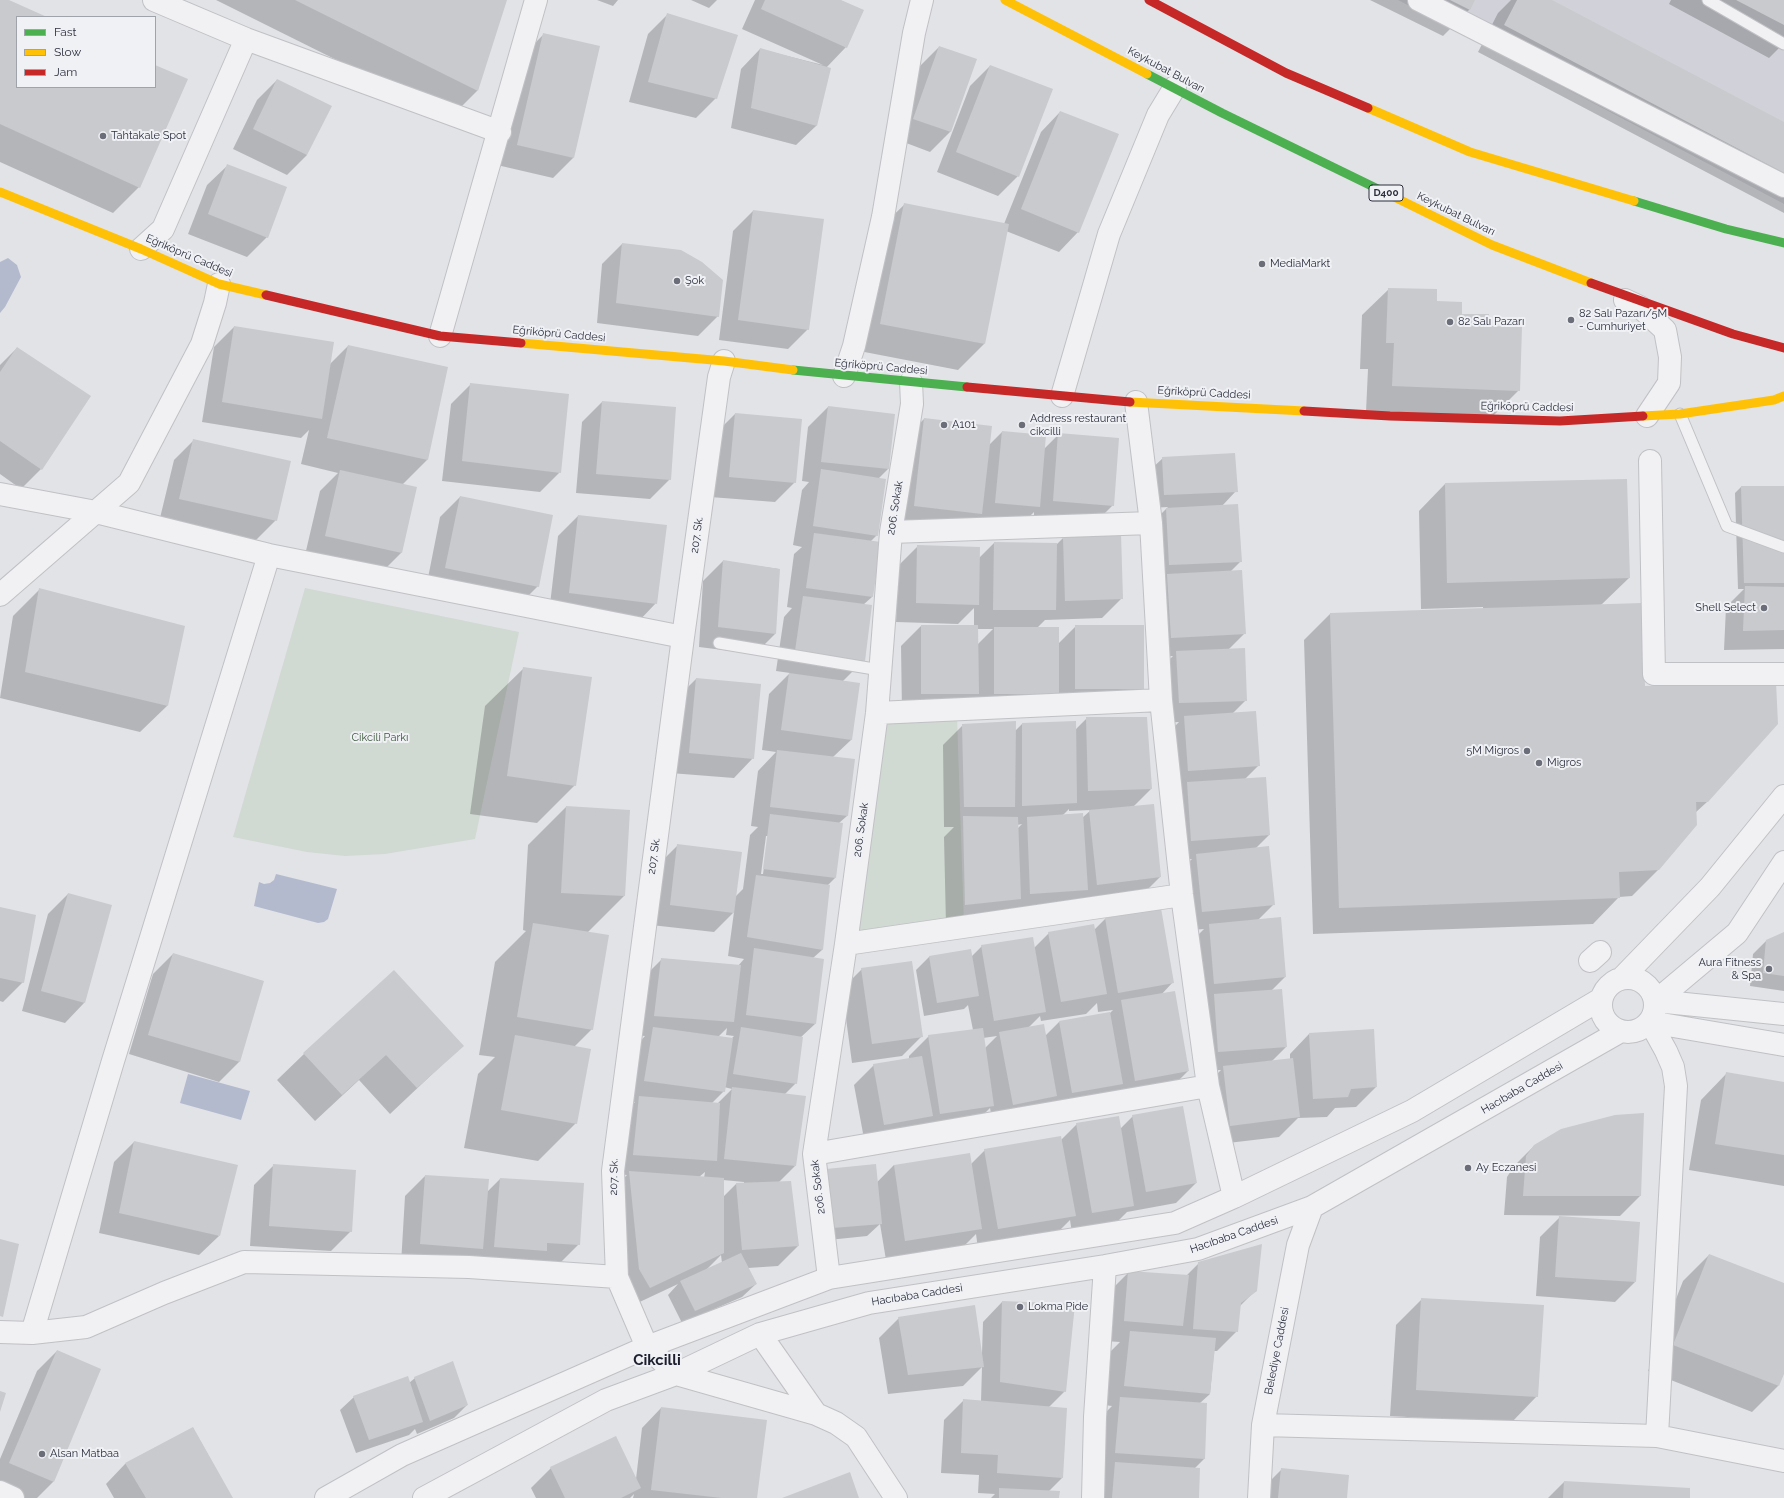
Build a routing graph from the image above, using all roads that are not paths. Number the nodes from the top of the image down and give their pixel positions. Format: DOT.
graph roads {
  1 [pos="154,0"];
  2 [pos="536,0"];
  3 [pos="922,0"];
  4 [pos="1005,0"];
  5 [pos="1150,0"];
  6 [pos="1419,0"];
  7 [pos="1708,0"];
  8 [pos="246,39"];
  9 [pos="1784,44"];
  10 [pos="1175,87"];
  11 [pos="500,132"];
  12 [pos="1784,186"];
  13 [pos="0,192"];
  14 [pos="1784,243"];
  15 [pos="141,249"];
  16 [pos="1580,280"];
  17 [pos="219,284"];
  18 [pos="440,336"];
  19 [pos="1784,348"];
  20 [pos="724,361"];
  21 [pos="844,376"];
  22 [pos="911,382"];
  23 [pos="1062,396"];
  24 [pos="1784,396"];
  25 [pos="1136,402"];
  26 [pos="1680,414"];
  27 [pos="1647,416"];
  28 [pos="1650,461"];
  29 [pos="0,494"];
  30 [pos="96,512"];
  31 [pos="1151,523"];
  32 [pos="891,532"];
  33 [pos="1784,547"];
  34 [pos="269,555"];
  35 [pos="0,595"];
  36 [pos="683,637"];
  37 [pos="719,643"];
  38 [pos="880,670"];
  39 [pos="1784,674"];
  40 [pos="1161,700"];
  41 [pos="877,713"];
  42 [pos="1784,796"];
  43 [pos="1784,862"];
  44 [pos="1182,895"];
  45 [pos="846,944"];
  46 [pos="1623,977"];
  47 [pos="1601,999"];
  48 [pos="1656,1001"];
  49 [pos="1784,1014"];
  50 [pos="1650,1022"];
  51 [pos="1621,1031"];
  52 [pos="1784,1045"];
  53 [pos="1208,1086"];
  54 [pos="814,1154"];
  55 [pos="1234,1198"];
  56 [pos="1312,1207"];
  57 [pos="1105,1266"];
  58 [pos="617,1277"];
  59 [pos="829,1278"];
  60 [pos="0,1332"];
  61 [pos="32,1333"];
  62 [pos="760,1334"];
  63 [pos="647,1347"];
  64 [pos="676,1374"];
  65 [pos="816,1414"];
  66 [pos="1263,1425"];
  67 [pos="1657,1436"];
  68 [pos="1784,1461"];
  69 [pos="455,1490"];
  70 [pos="0,1492"];
  71 [pos="13,1498"];
  72 [pos="326,1498"];
  73 [pos="424,1498"];
  74 [pos="896,1498"];
  75 [pos="1093,1498"];
  76 [pos="1259,1498"];
  1 -- 8 [label="street"];
  2 -- 11 [label="street"];
  3 -- 21 [label="street"];
  4 -- 10 [label="main road, Keykubat Bulvarı / D400"];
  5 -- 14 [label="main road"];
  6 -- 12 [label="street"];
  7 -- 9 [label="lane"];
  8 -- 11 [label="street"];
  8 -- 15 [label="street"];
  10 -- 16 [label="main road, Keykubat Bulvarı / D400"];
  10 -- 23 [label="street"];
  11 -- 18 [label="street"];
  13 -- 15 [label="main road, Eğriköprü Caddesi"];
  15 -- 17 [label="main road, Eğriköprü Caddesi"];
  16 -- 19 [label="main road, Keykubat Bulvarı / D400"];
  16 -- 27 [label="street"];
  17 -- 18 [label="main road, Eğriköprü Caddesi"];
  17 -- 30 [label="street"];
  18 -- 20 [label="main road, Eğriköprü Caddesi"];
  20 -- 21 [label="main road, Eğriköprü Caddesi"];
  20 -- 36 [label="street, 207. Sk."];
  21 -- 22 [label="main road, Eğriköprü Caddesi"];
  22 -- 23 [label="main road, Eğriköprü Caddesi"];
  22 -- 32 [label="street, 206. Sokak"];
  23 -- 25 [label="main road, Eğriköprü Caddesi"];
  24 -- 26 [label="main road, Eğriköprü Caddesi"];
  25 -- 27 [label="main road, Eğriköprü Caddesi"];
  25 -- 31 [label="street"];
  26 -- 27 [label="main road, Eğriköprü Caddesi"];
  26 -- 33 [label="lane"];
  28 -- 39 [label="street"];
  29 -- 30 [label="street"];
  30 -- 34 [label="street"];
  30 -- 35 [label="street"];
  31 -- 32 [label="street"];
  31 -- 40 [label="street"];
  32 -- 38 [label="street, 206. Sokak"];
  34 -- 36 [label="street"];
  34 -- 61 [label="street"];
  36 -- 58 [label="street, 207. Sk."];
  37 -- 38 [label="lane"];
  38 -- 41 [label="street, 206. Sokak"];
  40 -- 41 [label="street"];
  40 -- 44 [label="street"];
  41 -- 45 [label="street, 206. Sokak"];
  42 -- 46 [label="street"];
  43 -- 48 [label="street"];
  44 -- 45 [label="street"];
  44 -- 53 [label="street"];
  45 -- 54 [label="street, 206. Sokak"];
  46 -- 47 [label="street"];
  46 -- 48 [label="street"];
  47 -- 51 [label="street"];
  47 -- 55 [label="street"];
  48 -- 49 [label="street"];
  48 -- 50 [label="street"];
  50 -- 51 [label="street"];
  50 -- 52 [label="street"];
  50 -- 67 [label="street"];
  51 -- 56 [label="street, Hacıbaba Caddesi"];
  53 -- 54 [label="street"];
  53 -- 55 [label="street"];
  54 -- 59 [label="street, 206. Sokak"];
  55 -- 59 [label="street"];
  56 -- 57 [label="street, Hacıbaba Caddesi"];
  56 -- 66 [label="street, Belediye Caddesi"];
  57 -- 62 [label="street, Hacıbaba Caddesi"];
  57 -- 75 [label="street"];
  58 -- 61 [label="street"];
  58 -- 63 [label="street, 207. Sk."];
  59 -- 63 [label="street"];
  60 -- 61 [label="street"];
  62 -- 64 [label="street, Hacıbaba Caddesi"];
  62 -- 65 [label="street"];
  63 -- 64 [label="street"];
  63 -- 72 [label="street"];
  64 -- 65 [label="street"];
  64 -- 69 [label="street, Hacıbaba Caddesi"];
  65 -- 74 [label="street"];
  66 -- 67 [label="street"];
  66 -- 76 [label="street, Belediye Caddesi"];
  67 -- 68 [label="street"];
  69 -- 73 [label="street, Hacıbaba Caddesi"];
  70 -- 71 [label="street"];
}
